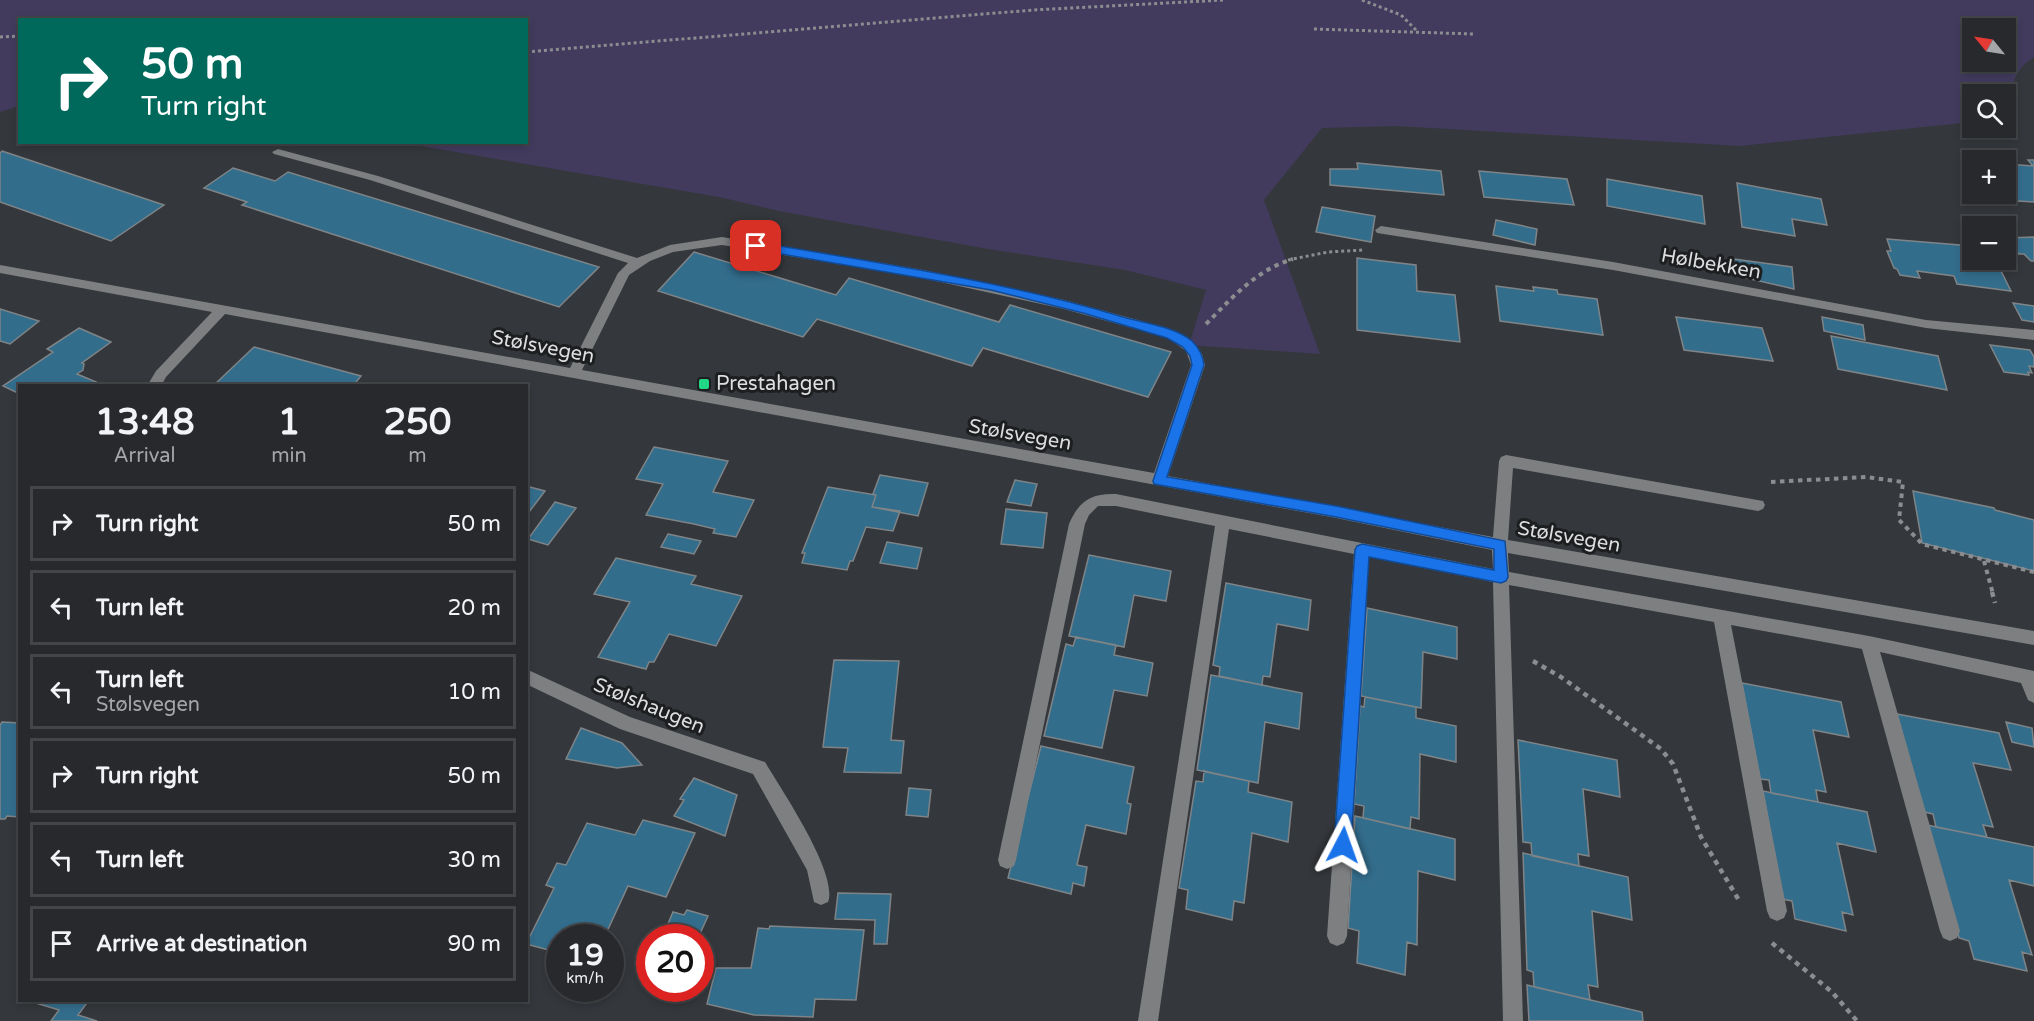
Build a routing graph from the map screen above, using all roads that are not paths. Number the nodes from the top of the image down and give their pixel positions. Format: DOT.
graph roads {
  1 [pos="278,152"];
  2 [pos="1381,230"];
  3 [pos="638,262"];
  4 [pos="0,269"];
  5 [pos="221,310"];
  6 [pos="2034,335"];
  7 [pos="574,373"];
  8 [pos="155,384"];
  9 [pos="1159,481"];
  10 [pos="1758,505"];
  11 [pos="1223,521"];
  12 [pos="1500,545"];
  13 [pos="1362,550"];
  14 [pos="1501,577"];
  15 [pos="1721,616"];
  16 [pos="2034,638"];
  17 [pos="1869,643"];
  18 [pos="528,677"];
  19 [pos="2030,677"];
  20 [pos="2034,695"];
  21 [pos="1007,860"];
  22 [pos="821,895"];
  23 [pos="1777,912"];
  24 [pos="1950,931"];
  25 [pos="1337,936"];
  26 [pos="1148,1021"];
  27 [pos="1513,1021"];
  1 -- 3 [label="street"];
  2 -- 6 [label="street, Hølbekken"];
  3 -- 7 [label="street"];
  3 -- 9 [label="street"];
  4 -- 5 [label="street, Stølsvegen"];
  5 -- 7 [label="street, Stølsvegen"];
  5 -- 8 [label="street"];
  7 -- 9 [label="street, Stølsvegen"];
  9 -- 12 [label="street, Stølsvegen"];
  10 -- 12 [label="street"];
  11 -- 13 [label="street"];
  11 -- 21 [label="street"];
  11 -- 26 [label="street"];
  12 -- 14 [label="street"];
  12 -- 16 [label="street, Stølsvegen"];
  13 -- 14 [label="street"];
  13 -- 25 [label="street"];
  14 -- 15 [label="street"];
  14 -- 27 [label="street"];
  15 -- 17 [label="street"];
  15 -- 23 [label="street"];
  17 -- 19 [label="street"];
  17 -- 24 [label="street"];
  18 -- 22 [label="street, Stølshaugen"];
  19 -- 20 [label="street"];
}
